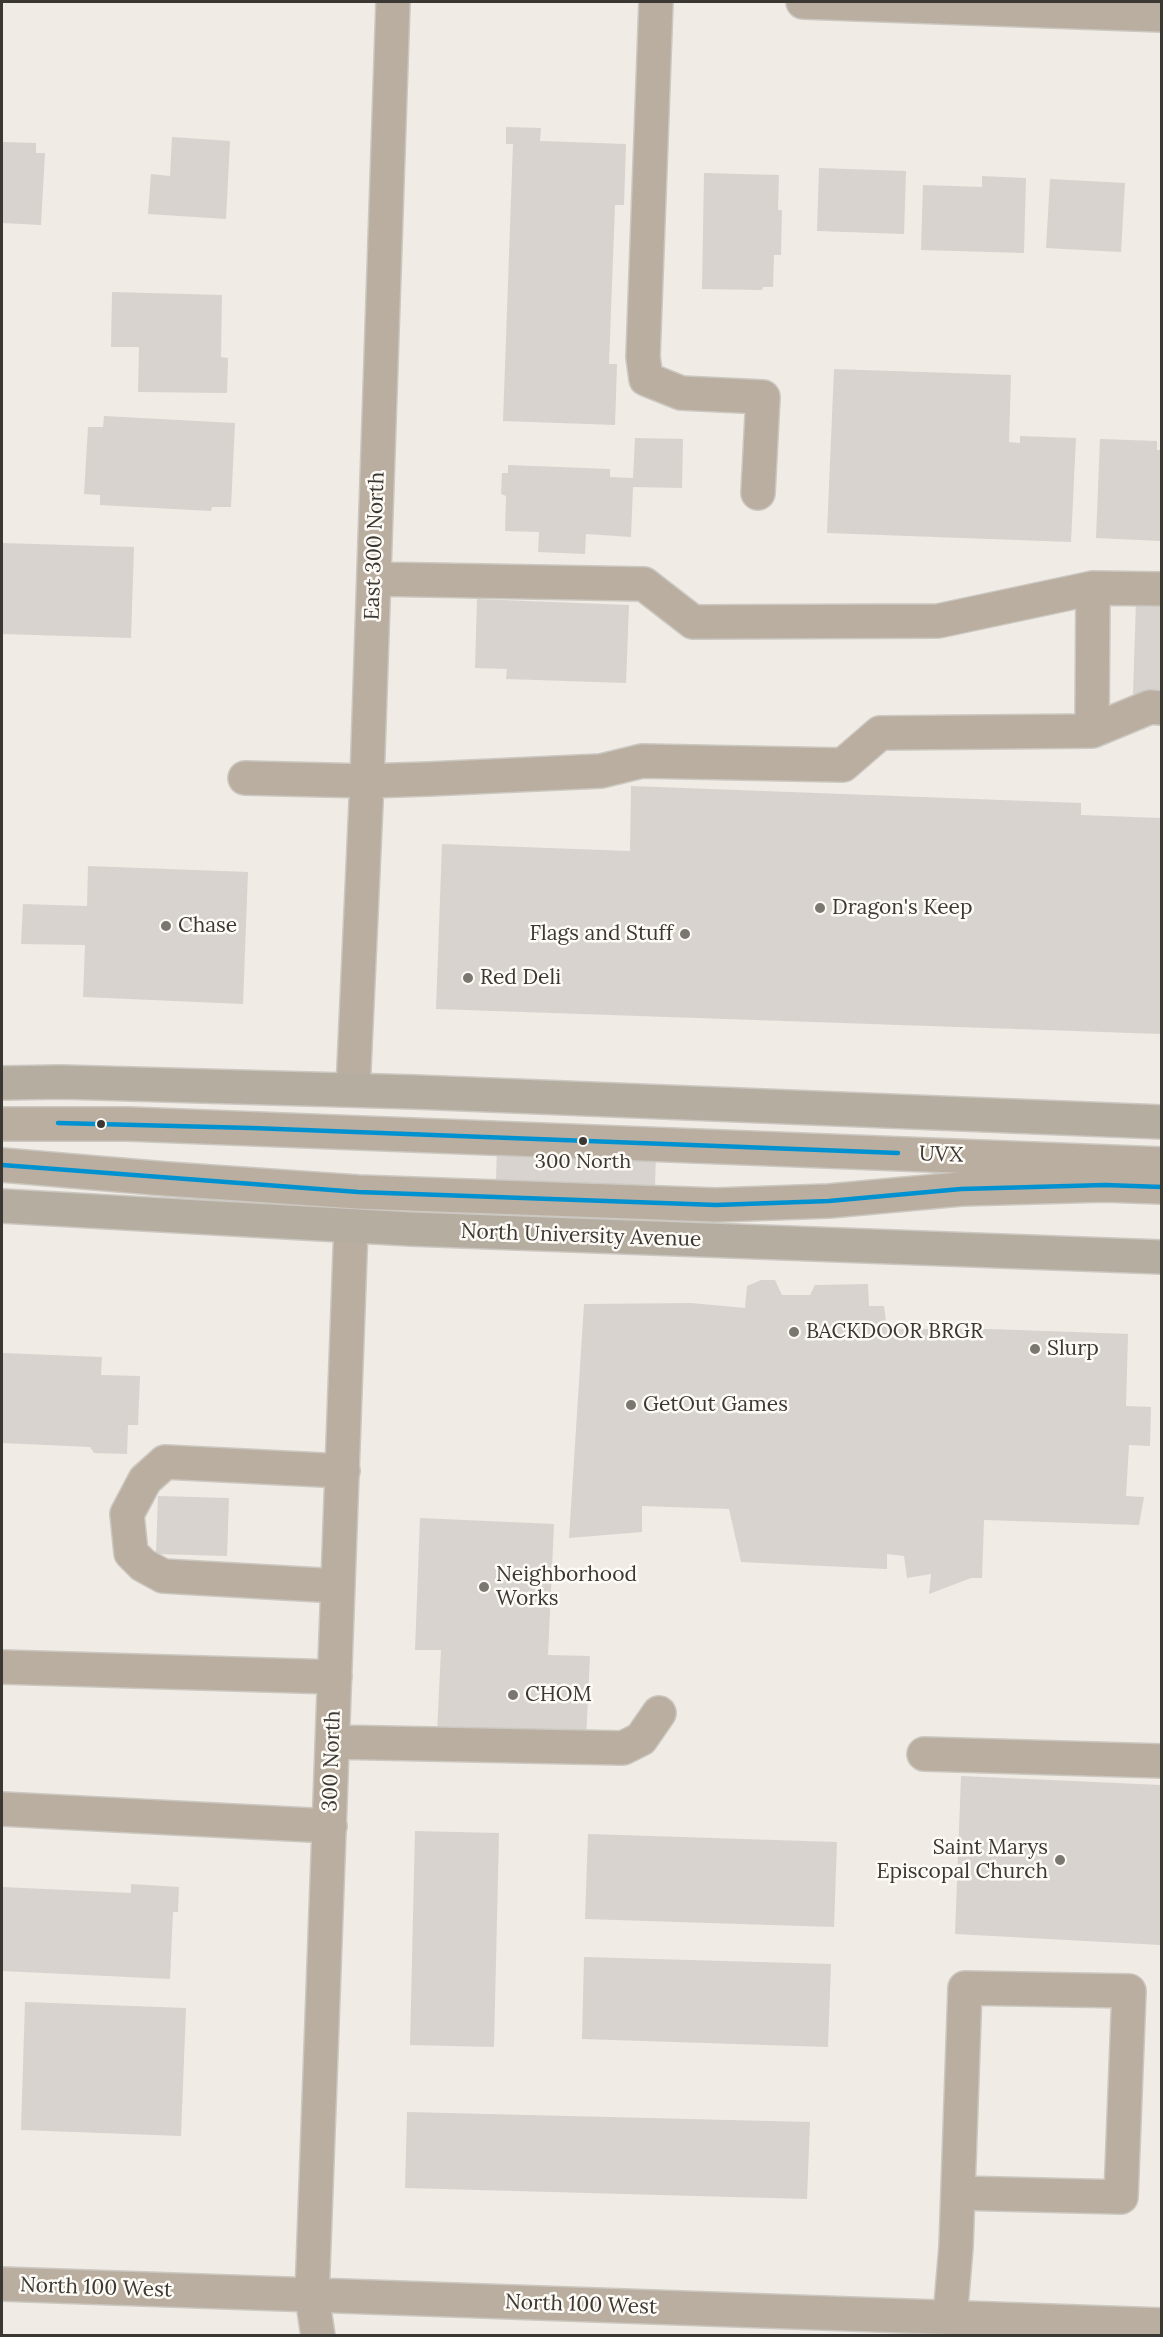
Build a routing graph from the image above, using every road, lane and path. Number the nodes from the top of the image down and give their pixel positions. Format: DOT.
graph roads {
  1 [pos="393,2"];
  2 [pos="656,2"];
  3 [pos="803,2"];
  4 [pos="1161,15"];
  5 [pos="758,493"];
  6 [pos="374,579"];
  7 [pos="1093,588"];
  8 [pos="1161,589"];
  9 [pos="1161,708"];
  10 [pos="1092,731"];
  11 [pos="245,778"];
  12 [pos="367,781"];
  13 [pos="2,1083"];
  14 [pos="353,1090"];
  15 [pos="1161,1122"];
  16 [pos="2,1124"];
  17 [pos="1161,1164"];
  18 [pos="2,1166"];
  19 [pos="1161,1187"];
  20 [pos="2,1206"];
  21 [pos="351,1226"];
  22 [pos="1161,1257"];
  23 [pos="343,1471"];
  24 [pos="338,1586"];
  25 [pos="2,1667"];
  26 [pos="335,1677"];
  27 [pos="659,1713"];
  28 [pos="333,1742"];
  29 [pos="924,1754"];
  30 [pos="1161,1761"];
  31 [pos="2,1809"];
  32 [pos="330,1826"];
  33 [pos="958,2193"];
  34 [pos="2,2284"];
  35 [pos="312,2296"];
  36 [pos="950,2318"];
  37 [pos="1161,2325"];
  38 [pos="318,2336"];
  1 -- 6 [label="street, East 300 North"];
  2 -- 5 [label="street"];
  3 -- 4 [label="street"];
  6 -- 7 [label="street"];
  6 -- 12 [label="street, East 300 North"];
  7 -- 8 [label="street"];
  7 -- 10 [label="street"];
  9 -- 10 [label="street"];
  10 -- 12 [label="street"];
  11 -- 12 [label="street"];
  12 -- 14 [label="street, East 300 North"];
  13 -- 14 [label="highway"];
  14 -- 15 [label="highway"];
  16 -- 17 [label="street, UVX"];
  18 -- 19 [label="street, UVX"];
  20 -- 21 [label="highway, North University Avenue"];
  21 -- 22 [label="highway, North University Avenue"];
  21 -- 23 [label="street, 300 North"];
  23 -- 24 [label="street, 300 North"];
  23 -- 24 [label="street"];
  24 -- 26 [label="street, 300 North"];
  25 -- 26 [label="street"];
  26 -- 28 [label="street, 300 North"];
  27 -- 28 [label="street"];
  28 -- 32 [label="street, 300 North"];
  29 -- 30 [label="street"];
  31 -- 32 [label="street"];
  32 -- 35 [label="street, 300 North"];
  33 -- 33 [label="street"];
  33 -- 36 [label="street"];
  34 -- 35 [label="street, North 100 West"];
  35 -- 36 [label="street, North 100 West"];
  35 -- 38 [label="street, 300 North"];
  36 -- 37 [label="street, North 100 West"];
}
